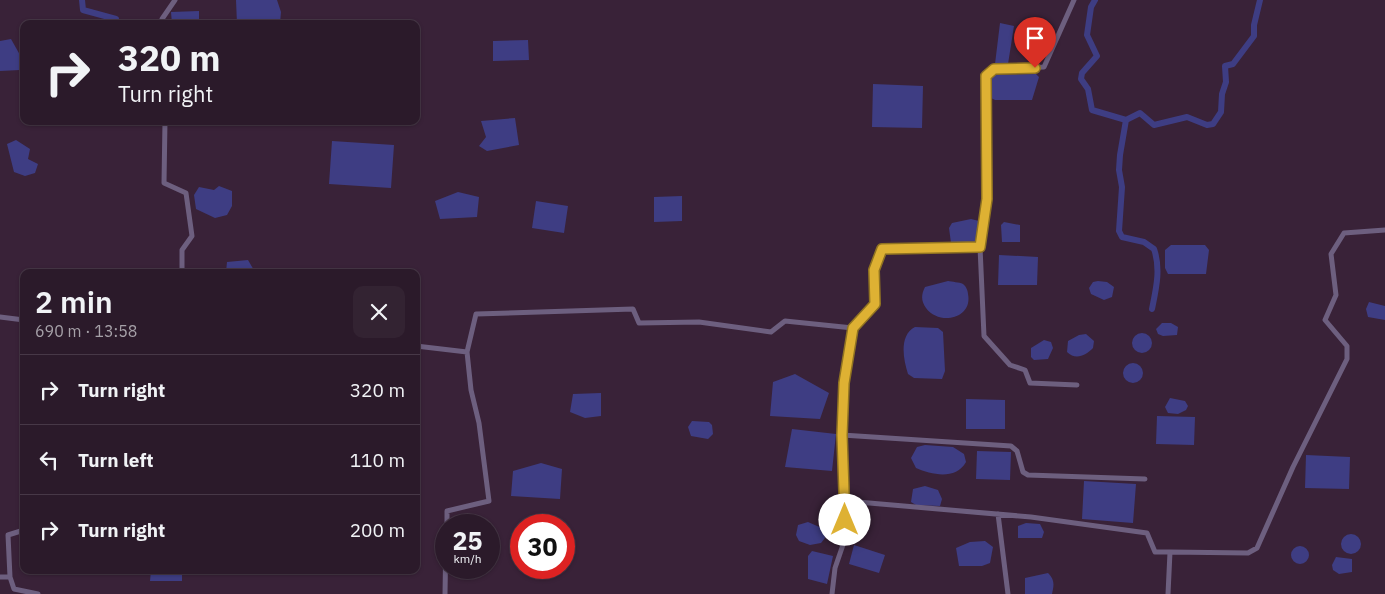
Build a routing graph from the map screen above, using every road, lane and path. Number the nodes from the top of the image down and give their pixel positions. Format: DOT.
graph roads {
  1 [pos="175,0"];
  2 [pos="1074,0"];
  3 [pos="162,20"];
  4 [pos="165,125"];
  5 [pos="1385,230"];
  6 [pos="980,247"];
  7 [pos="182,269"];
  8 [pos="0,317"];
  9 [pos="20,320"];
  10 [pos="853,328"];
  11 [pos="420,346"];
  12 [pos="467,352"];
  13 [pos="1077,385"];
  14 [pos="842,435"];
  15 [pos="1145,479"];
  16 [pos="846,502"];
  17 [pos="447,514"];
  18 [pos="998,514"];
  19 [pos="20,531"];
  20 [pos="1170,552"];
  21 [pos="0,577"];
  22 [pos="10,577"];
  23 [pos="445,579"];
  24 [pos="38,594"];
  25 [pos="445,594"];
  26 [pos="832,594"];
  27 [pos="1008,594"];
  28 [pos="1168,594"];
  1 -- 3 [label="street"];
  2 -- 6 [label="street"];
  4 -- 7 [label="street"];
  5 -- 20 [label="street"];
  6 -- 10 [label="street"];
  6 -- 13 [label="street"];
  8 -- 9 [label="street"];
  10 -- 12 [label="street"];
  10 -- 14 [label="street"];
  11 -- 12 [label="street"];
  12 -- 17 [label="street"];
  14 -- 15 [label="street"];
  14 -- 16 [label="street"];
  16 -- 18 [label="street"];
  16 -- 26 [label="street"];
  18 -- 20 [label="street"];
  18 -- 27 [label="street"];
  19 -- 22 [label="street"];
  20 -- 28 [label="street"];
  21 -- 22 [label="street"];
  22 -- 24 [label="street"];
  23 -- 25 [label="street"];
}
